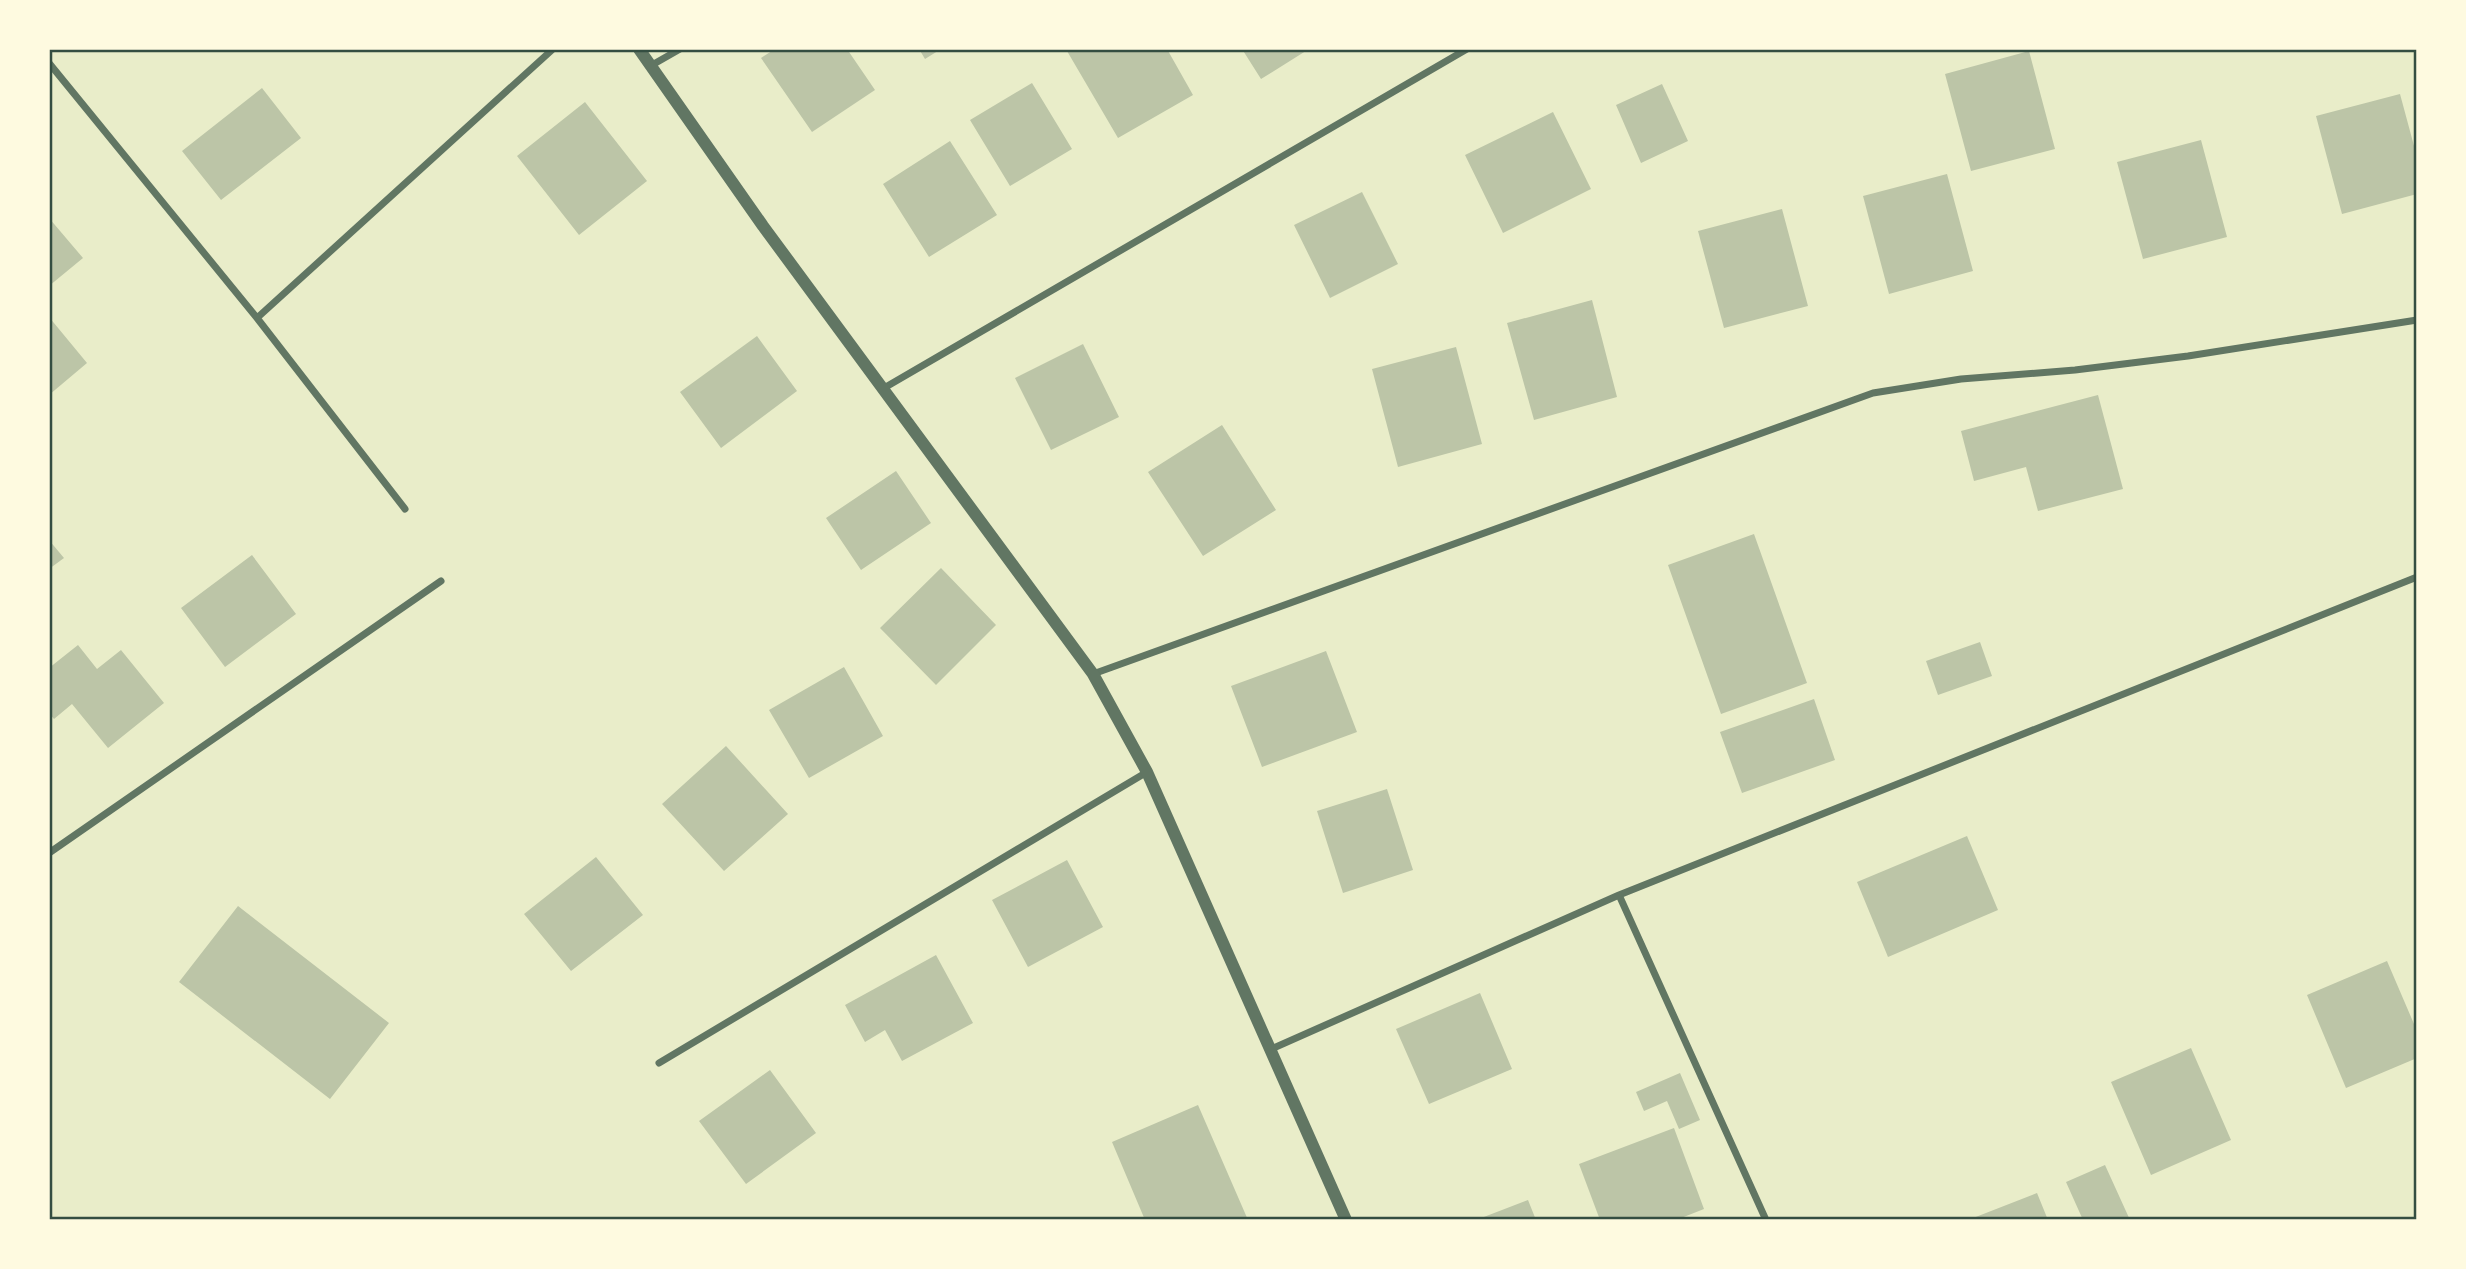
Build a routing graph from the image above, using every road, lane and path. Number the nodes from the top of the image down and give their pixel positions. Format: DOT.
graph roads {
  1 [pos="553,49"];
  2 [pos="639,49"];
  3 [pos="680,49"];
  4 [pos="1467,49"];
  5 [pos="49,63"];
  6 [pos="652,65"];
  7 [pos="257,318"];
  8 [pos="2417,320"];
  9 [pos="884,388"];
  10 [pos="405,509"];
  11 [pos="2417,577"];
  12 [pos="441,581"];
  13 [pos="1093,674"];
  14 [pos="1147,772"];
  15 [pos="49,853"];
  16 [pos="1619,895"];
  17 [pos="1269,1050"];
  18 [pos="659,1063"];
  19 [pos="1346,1220"];
  20 [pos="1766,1220"];
  1 -- 7 [label="street"];
  2 -- 6 [label="street"];
  3 -- 6 [label="street"];
  4 -- 9 [label="street"];
  5 -- 7 [label="street"];
  6 -- 9 [label="street"];
  7 -- 10 [label="street"];
  8 -- 13 [label="street"];
  9 -- 13 [label="street"];
  11 -- 16 [label="street"];
  12 -- 15 [label="street"];
  13 -- 14 [label="street"];
  14 -- 17 [label="street"];
  14 -- 18 [label="street"];
  16 -- 17 [label="street"];
  16 -- 20 [label="street"];
  17 -- 19 [label="street"];
}
